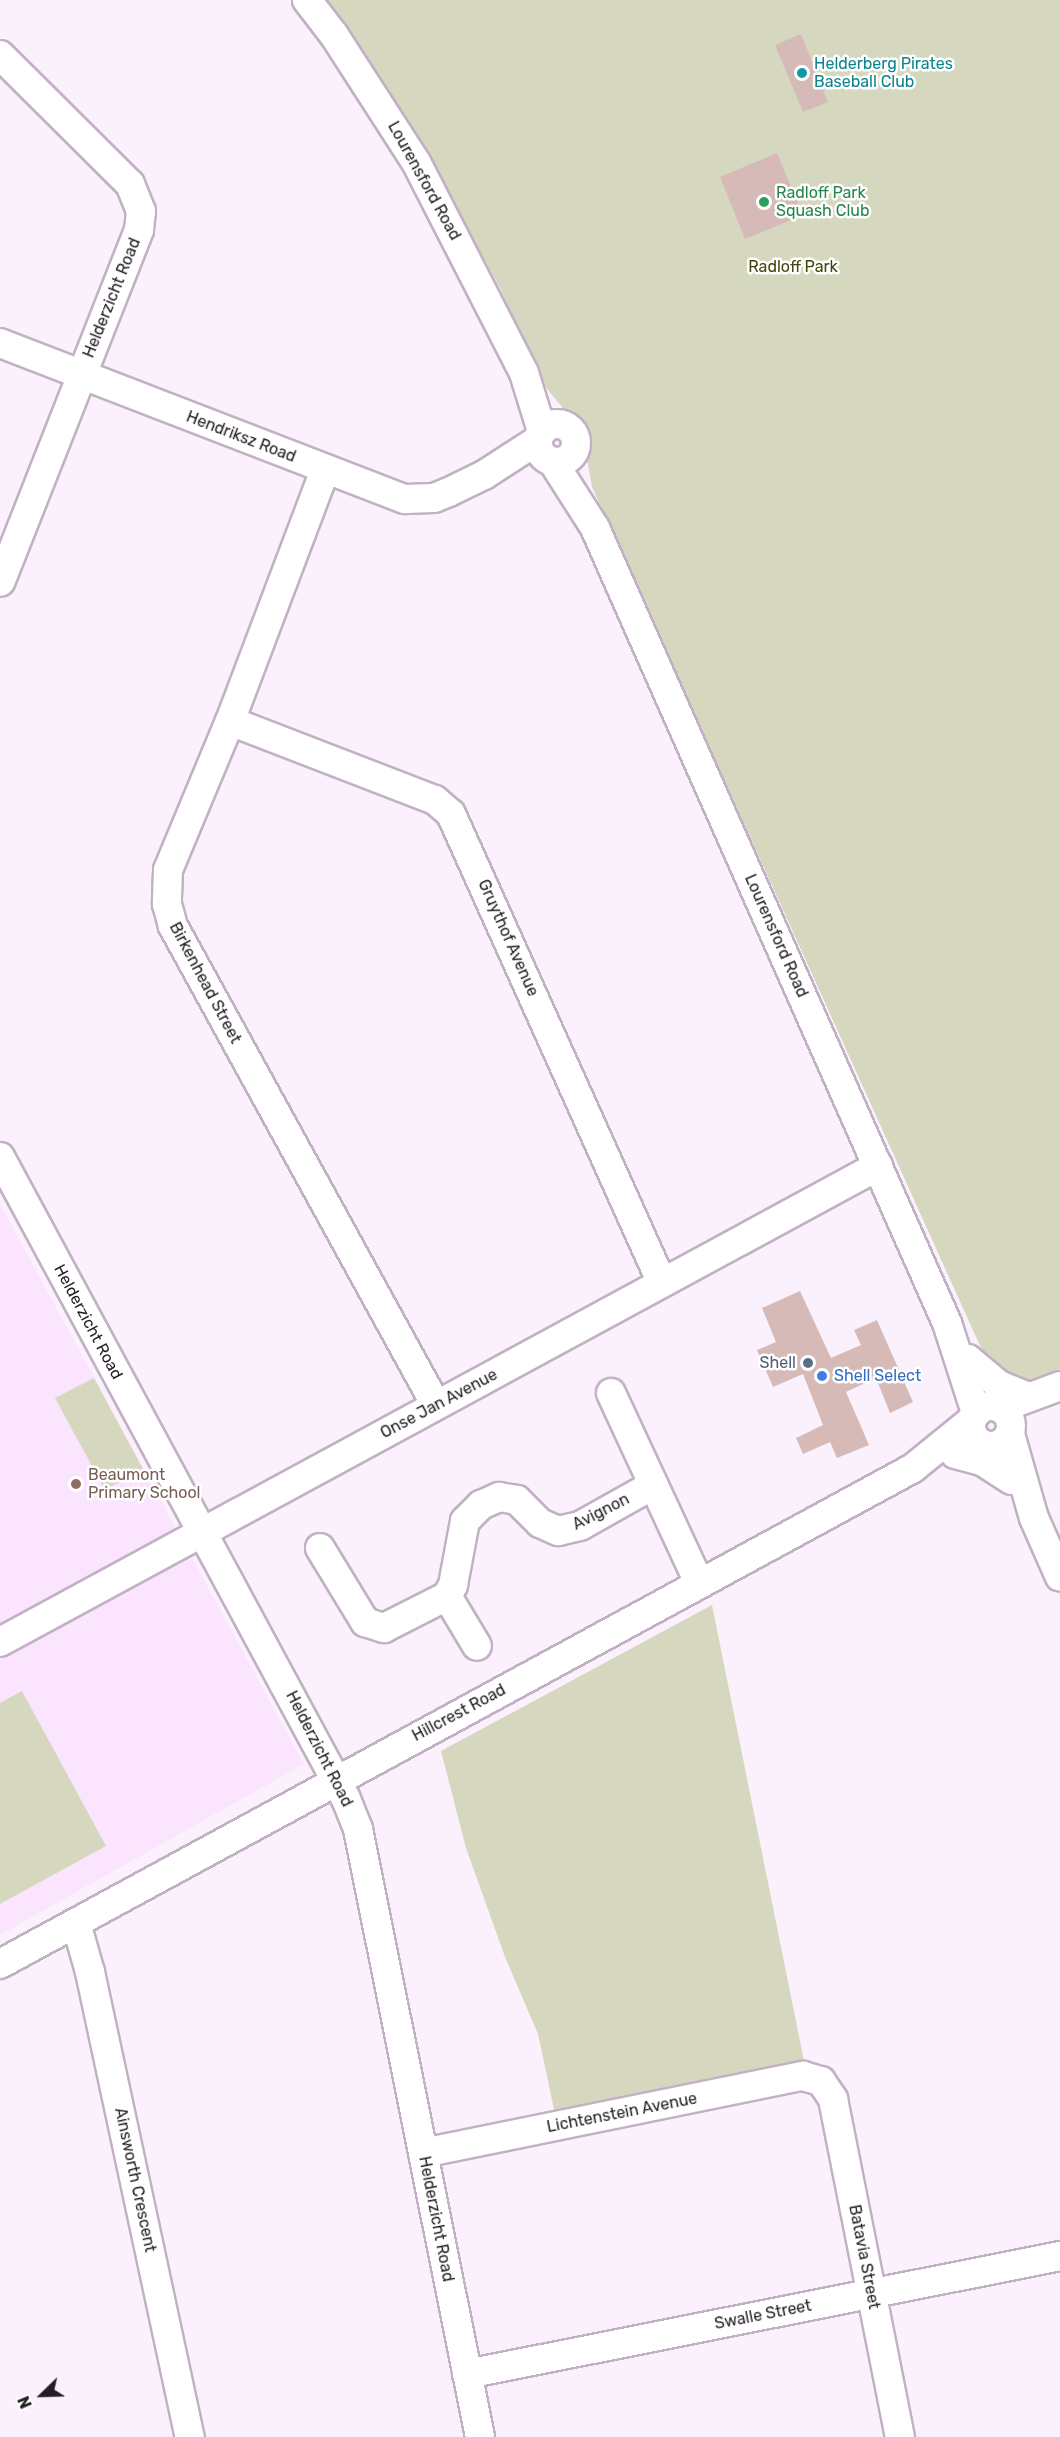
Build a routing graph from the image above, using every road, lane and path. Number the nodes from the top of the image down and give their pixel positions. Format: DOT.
graph roads {
  1 [pos="307,0"];
  2 [pos="0,56"];
  3 [pos="0,343"];
  4 [pos="81,375"];
  5 [pos="552,445"];
  6 [pos="325,470"];
  7 [pos="0,582"];
  8 [pos="230,721"];
  9 [pos="0,1157"];
  10 [pos="878,1166"];
  11 [pos="662,1283"];
  12 [pos="962,1351"];
  13 [pos="1060,1388"];
  14 [pos="611,1394"];
  15 [pos="1028,1397"];
  16 [pos="436,1406"];
  17 [pos="992,1425"];
  18 [pos="956,1454"];
  19 [pos="919,1464"];
  20 [pos="1011,1480"];
  21 [pos="653,1485"];
  22 [pos="1034,1518"];
  23 [pos="201,1532"];
  24 [pos="320,1548"];
  25 [pos="1060,1577"];
  26 [pos="699,1583"];
  27 [pos="447,1596"];
  28 [pos="0,1642"];
  29 [pos="477,1646"];
  30 [pos="338,1779"];
  31 [pos="76,1923"];
  32 [pos="0,1965"];
  33 [pos="821,2081"];
  34 [pos="423,2153"];
  35 [pos="1060,2256"];
  36 [pos="871,2293"];
  37 [pos="467,2374"];
  38 [pos="190,2437"];
  39 [pos="480,2437"];
  40 [pos="900,2437"];
  1 -- 5 [label="street, Lourensford Road"];
  2 -- 4 [label="street, Helderzicht Road"];
  3 -- 4 [label="street, Hendriksz Road"];
  4 -- 6 [label="street, Hendriksz Road"];
  4 -- 7 [label="street, Helderzicht Road"];
  5 -- 6 [label="street, Hendriksz Road"];
  5 -- 10 [label="street, Lourensford Road"];
  6 -- 8 [label="street, Birkenhead Street"];
  8 -- 11 [label="street, Gruythof Avenue"];
  8 -- 16 [label="street, Birkenhead Street"];
  9 -- 23 [label="street, Helderzicht Road"];
  10 -- 11 [label="street, Onse Jan Avenue"];
  10 -- 12 [label="street, Lourensford Road"];
  11 -- 16 [label="street, Onse Jan Avenue"];
  12 -- 15 [label="street"];
  12 -- 17 [label="street, Lourensford Road"];
  13 -- 15 [label="street, Hillcrest Road"];
  13 -- 17 [label="street, Hillcrest Road"];
  14 -- 21 [label="street"];
  15 -- 17 [label="street, Hillcrest Road"];
  16 -- 23 [label="street, Onse Jan Avenue"];
  17 -- 18 [label="street, Hillcrest Road"];
  17 -- 19 [label="street, Hillcrest Road"];
  17 -- 20 [label="street, Lourensford Road"];
  17 -- 22 [label="street, Lourensford Road"];
  18 -- 19 [label="street, Hillcrest Road"];
  18 -- 20 [label="street"];
  19 -- 26 [label="street, Hillcrest Road"];
  20 -- 22 [label="street, Lourensford Road"];
  21 -- 26 [label="street"];
  21 -- 27 [label="street, Avignon"];
  22 -- 25 [label="street, Lourensford Road"];
  23 -- 28 [label="street, Onse Jan Avenue"];
  23 -- 30 [label="street, Helderzicht Road"];
  24 -- 27 [label="street"];
  26 -- 30 [label="street, Hillcrest Road"];
  27 -- 29 [label="street"];
  30 -- 31 [label="street, Hillcrest Road"];
  30 -- 34 [label="street, Helderzicht Road"];
  31 -- 32 [label="street, Hillcrest Road"];
  31 -- 38 [label="street, Ainsworth Crescent"];
  33 -- 34 [label="street, Lichtenstein Avenue"];
  33 -- 36 [label="street, Batavia Street"];
  34 -- 37 [label="street, Helderzicht Road"];
  35 -- 36 [label="street, Swalle Street"];
  36 -- 37 [label="street, Swalle Street"];
  36 -- 40 [label="street, Batavia Street"];
  37 -- 39 [label="street, Helderzicht Road"];
}
